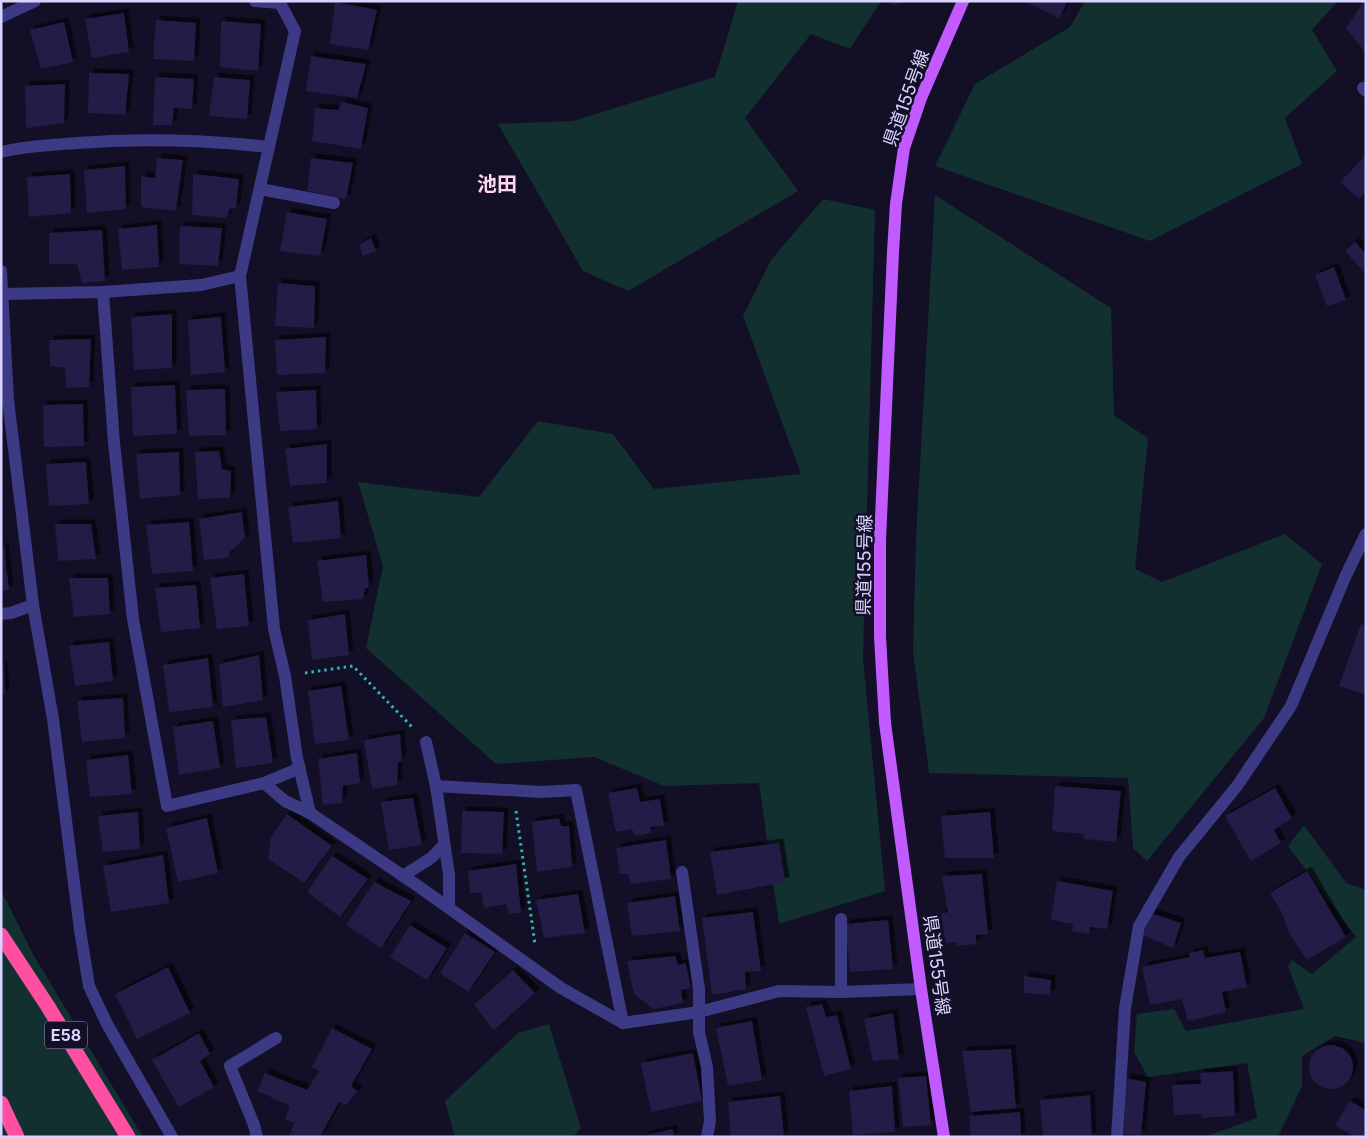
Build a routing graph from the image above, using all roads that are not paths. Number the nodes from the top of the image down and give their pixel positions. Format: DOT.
graph roads {
  1 [pos="35,1"];
  2 [pos="255,1"];
  3 [pos="964,1"];
  4 [pos="1,17"];
  5 [pos="268,147"];
  6 [pos="1,152"];
  7 [pos="260,189"];
  8 [pos="334,202"];
  9 [pos="1,271"];
  10 [pos="240,276"];
  11 [pos="103,292"];
  12 [pos="2,294"];
  13 [pos="1366,534"];
  14 [pos="33,604"];
  15 [pos="1,614"];
  16 [pos="426,742"];
  17 [pos="300,768"];
  18 [pos="264,783"];
  19 [pos="436,786"];
  20 [pos="310,813"];
  21 [pos="444,845"];
  22 [pos="682,872"];
  23 [pos="403,876"];
  24 [pos="450,908"];
  25 [pos="841,919"];
  26 [pos="1,935"];
  27 [pos="921,989"];
  28 [pos="841,992"];
  29 [pos="699,1012"];
  30 [pos="623,1023"];
  31 [pos="276,1038"];
  32 [pos="1,1102"];
  33 [pos="18,1137"];
  34 [pos="128,1137"];
  35 [pos="172,1137"];
  36 [pos="257,1137"];
  37 [pos="707,1137"];
  38 [pos="944,1137"];
  39 [pos="1116,1137"];
  1 -- 4 [label="street"];
  2 -- 5 [label="street"];
  3 -- 27 [label="main road, 県道155号線"];
  5 -- 6 [label="street"];
  5 -- 7 [label="street"];
  7 -- 8 [label="street"];
  7 -- 10 [label="street"];
  9 -- 12 [label="street"];
  10 -- 11 [label="street"];
  10 -- 17 [label="street"];
  11 -- 12 [label="street"];
  11 -- 18 [label="street"];
  12 -- 14 [label="street"];
  13 -- 39 [label="street"];
  14 -- 15 [label="street"];
  14 -- 35 [label="street"];
  16 -- 19 [label="street"];
  17 -- 18 [label="street"];
  17 -- 20 [label="street"];
  18 -- 20 [label="street"];
  19 -- 21 [label="street"];
  19 -- 30 [label="street"];
  20 -- 23 [label="street"];
  21 -- 23 [label="street"];
  21 -- 24 [label="street"];
  22 -- 29 [label="street"];
  23 -- 24 [label="street"];
  24 -- 30 [label="street"];
  25 -- 28 [label="street"];
  26 -- 34 [label="highway, E58"];
  27 -- 28 [label="street"];
  27 -- 38 [label="main road, 県道155号線"];
  28 -- 29 [label="street"];
  29 -- 30 [label="street"];
  29 -- 37 [label="street"];
  31 -- 36 [label="street"];
  32 -- 33 [label="highway"];
}
